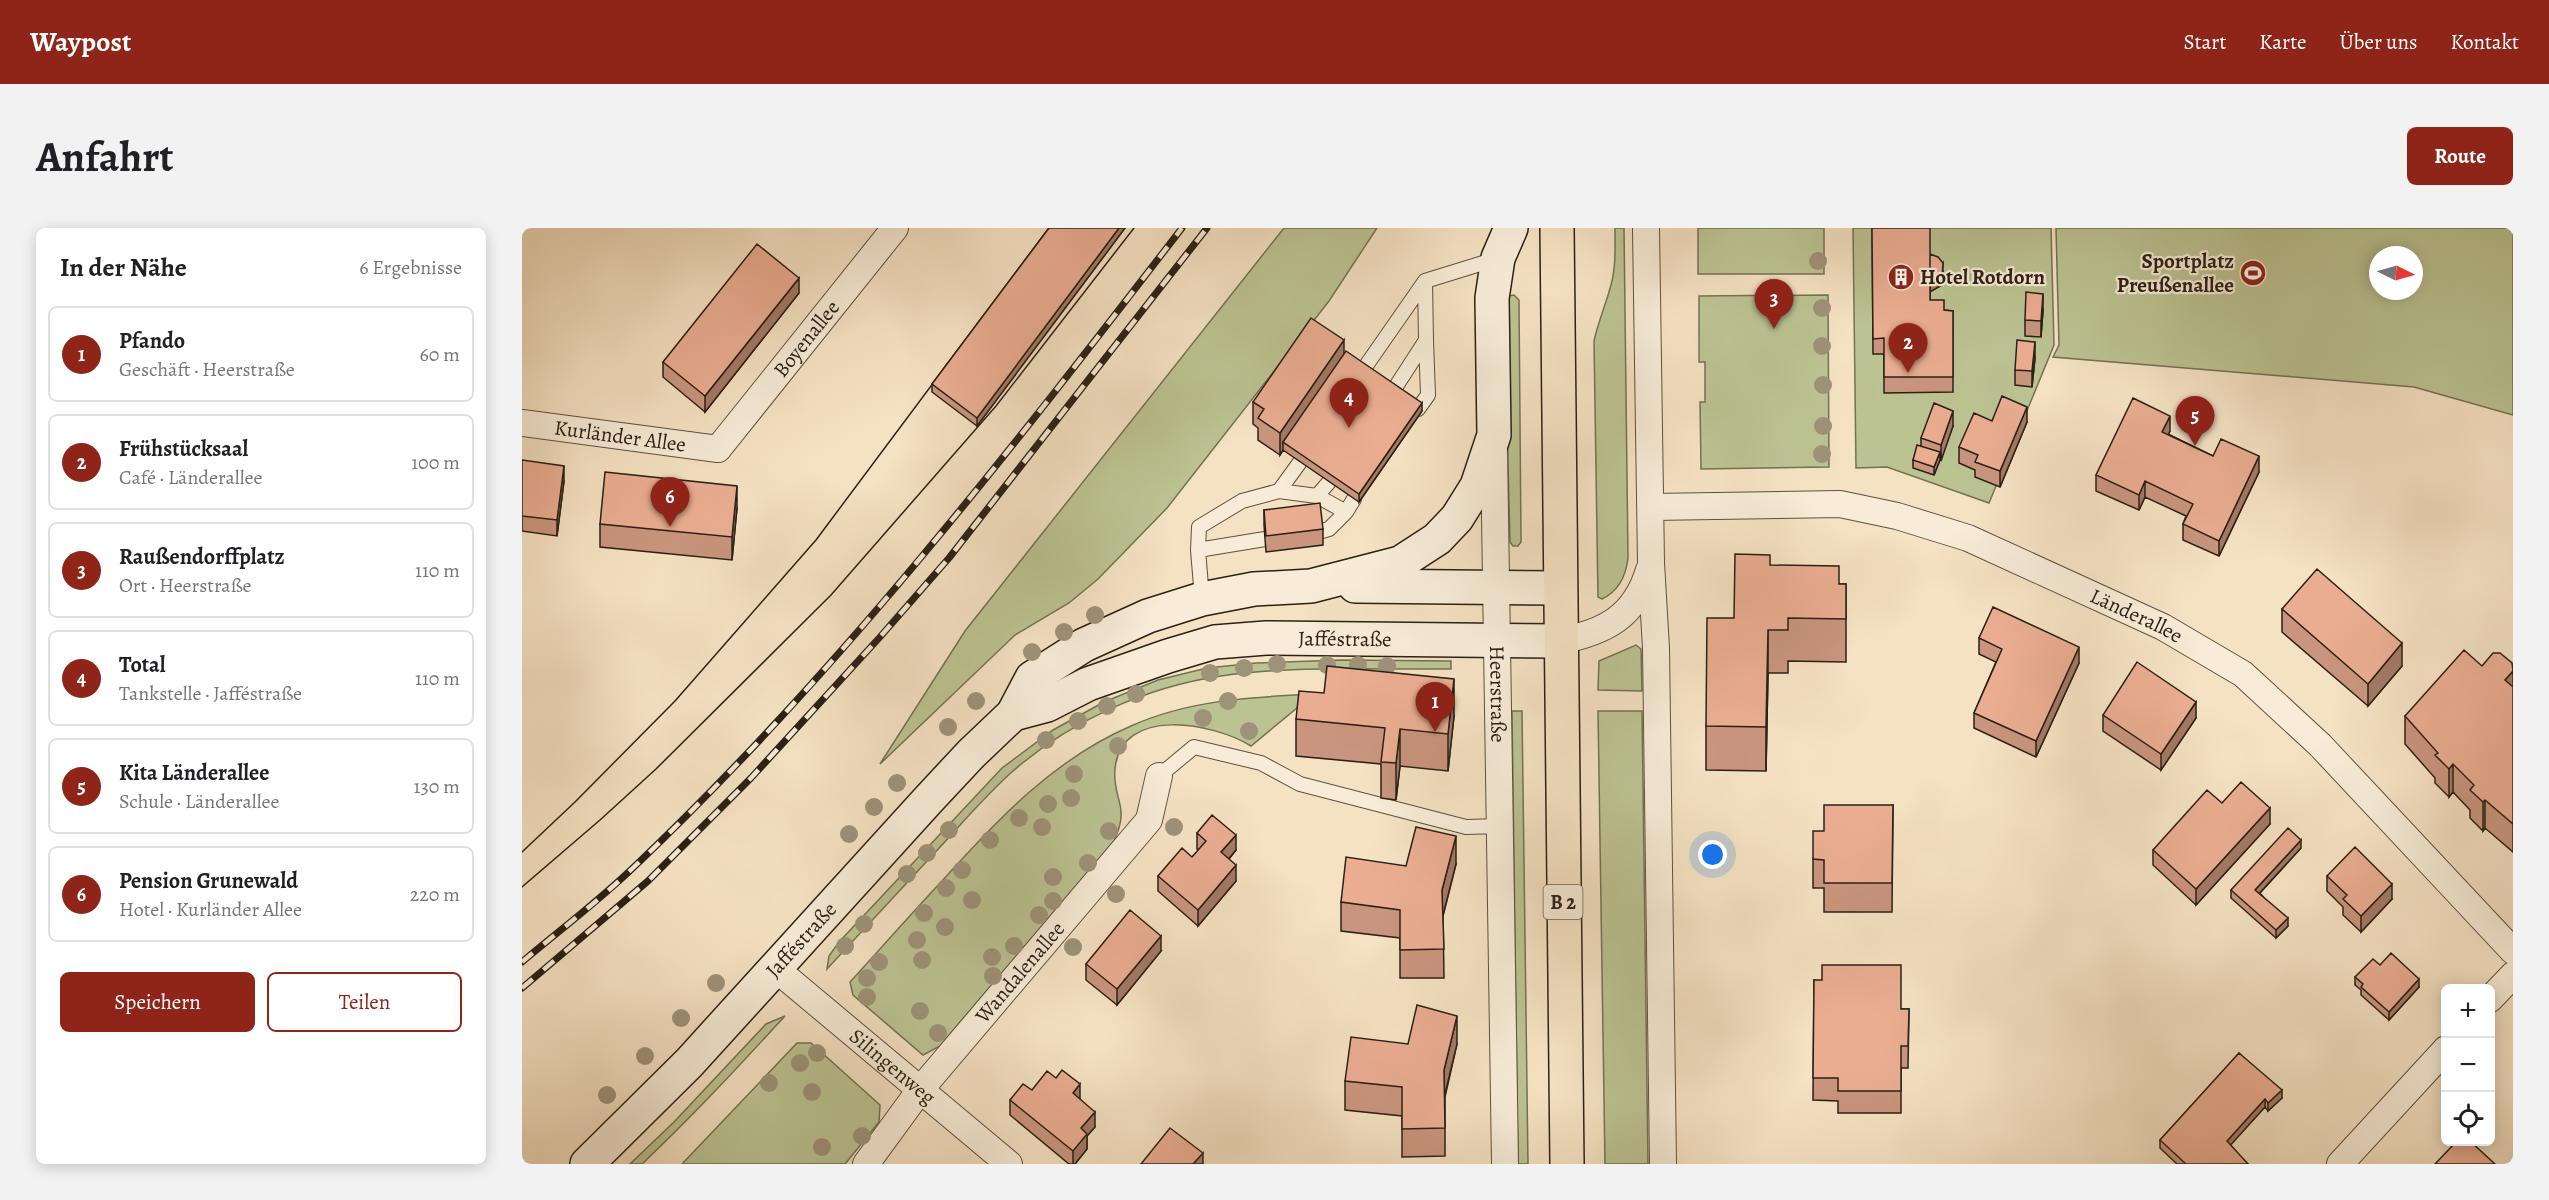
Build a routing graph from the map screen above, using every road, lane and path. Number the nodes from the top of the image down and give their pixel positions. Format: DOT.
graph roads {
  1 [pos="895,228"];
  2 [pos="1511,228"];
  3 [pos="1557,228"];
  4 [pos="1646,228"];
  5 [pos="1498,258"];
  6 [pos="1425,281"];
  7 [pos="1426,340"];
  8 [pos="1363,370"];
  9 [pos="1393,391"];
  10 [pos="1418,409"];
  11 [pos="522,423"];
  12 [pos="1494,435"];
  13 [pos="718,449"];
  14 [pos="1300,462"];
  15 [pos="1329,482"];
  16 [pos="1279,491"];
  17 [pos="1317,496"];
  18 [pos="1354,499"];
  19 [pos="1650,507"];
  20 [pos="1346,512"];
  21 [pos="1322,531"];
  22 [pos="1265,539"];
  23 [pos="1198,550"];
  24 [pos="1651,563"];
  25 [pos="1311,586"];
  26 [pos="1496,588"];
  27 [pos="1560,588"];
  28 [pos="1202,599"];
  29 [pos="1497,640"];
  30 [pos="1560,641"];
  31 [pos="1013,714"];
  32 [pos="1159,776"];
  33 [pos="1501,825"];
  34 [pos="2513,951"];
  35 [pos="776,969"];
  36 [pos="2513,975"];
  37 [pos="2495,994"];
  38 [pos="2441,1052"];
  39 [pos="920,1090"];
  40 [pos="587,1164"];
  41 [pos="866,1164"];
  42 [pos="1009,1164"];
  43 [pos="1505,1164"];
  44 [pos="1567,1164"];
  45 [pos="1663,1164"];
  46 [pos="2340,1164"];
  1 -- 13 [label="street, Boyenallee"];
  2 -- 5 [label="main road, Heerstraße"];
  3 -- 27 [label="main road, B 2"];
  4 -- 19 [label="street"];
  5 -- 6 [label="lane"];
  5 -- 12 [label="main road, Heerstraße"];
  6 -- 7 [label="lane"];
  6 -- 8 [label="lane"];
  7 -- 9 [label="lane"];
  7 -- 10 [label="lane"];
  11 -- 13 [label="street, Kurländer Allee"];
  12 -- 25 [label="main road, Jafféstraße"];
  12 -- 26 [label="street, Heerstraße"];
  14 -- 16 [label="lane"];
  15 -- 17 [label="lane"];
  16 -- 17 [label="lane"];
  16 -- 23 [label="lane"];
  17 -- 20 [label="lane"];
  18 -- 20 [label="lane"];
  19 -- 24 [label="street"];
  19 -- 34 [label="street, Länderallee"];
  20 -- 21 [label="lane"];
  22 -- 23 [label="lane"];
  23 -- 28 [label="lane"];
  24 -- 30 [label="street, Jafféstraße"];
  24 -- 45 [label="street"];
  25 -- 26 [label="main road, Jafféstraße"];
  25 -- 28 [label="main road, Jafféstraße"];
  26 -- 27 [label="main road, Jafféstraße"];
  26 -- 29 [label="street, Heerstraße"];
  27 -- 30 [label="main road, B 2"];
  28 -- 31 [label="main road, Jafféstraße"];
  29 -- 30 [label="main road, Jafféstraße"];
  29 -- 31 [label="main road, Jafféstraße"];
  29 -- 33 [label="street, Heerstraße"];
  30 -- 44 [label="main road, B 2"];
  31 -- 35 [label="main road, Jafféstraße"];
  32 -- 33 [label="lane"];
  32 -- 39 [label="street, Wandalenallee"];
  33 -- 43 [label="street, Heerstraße"];
  35 -- 39 [label="street, Silingenweg"];
  35 -- 40 [label="main road, Jafféstraße"];
  36 -- 37 [label="street"];
  38 -- 46 [label="street"];
  39 -- 41 [label="street, Wandalenallee"];
  39 -- 42 [label="street, Silingenweg"];
}
